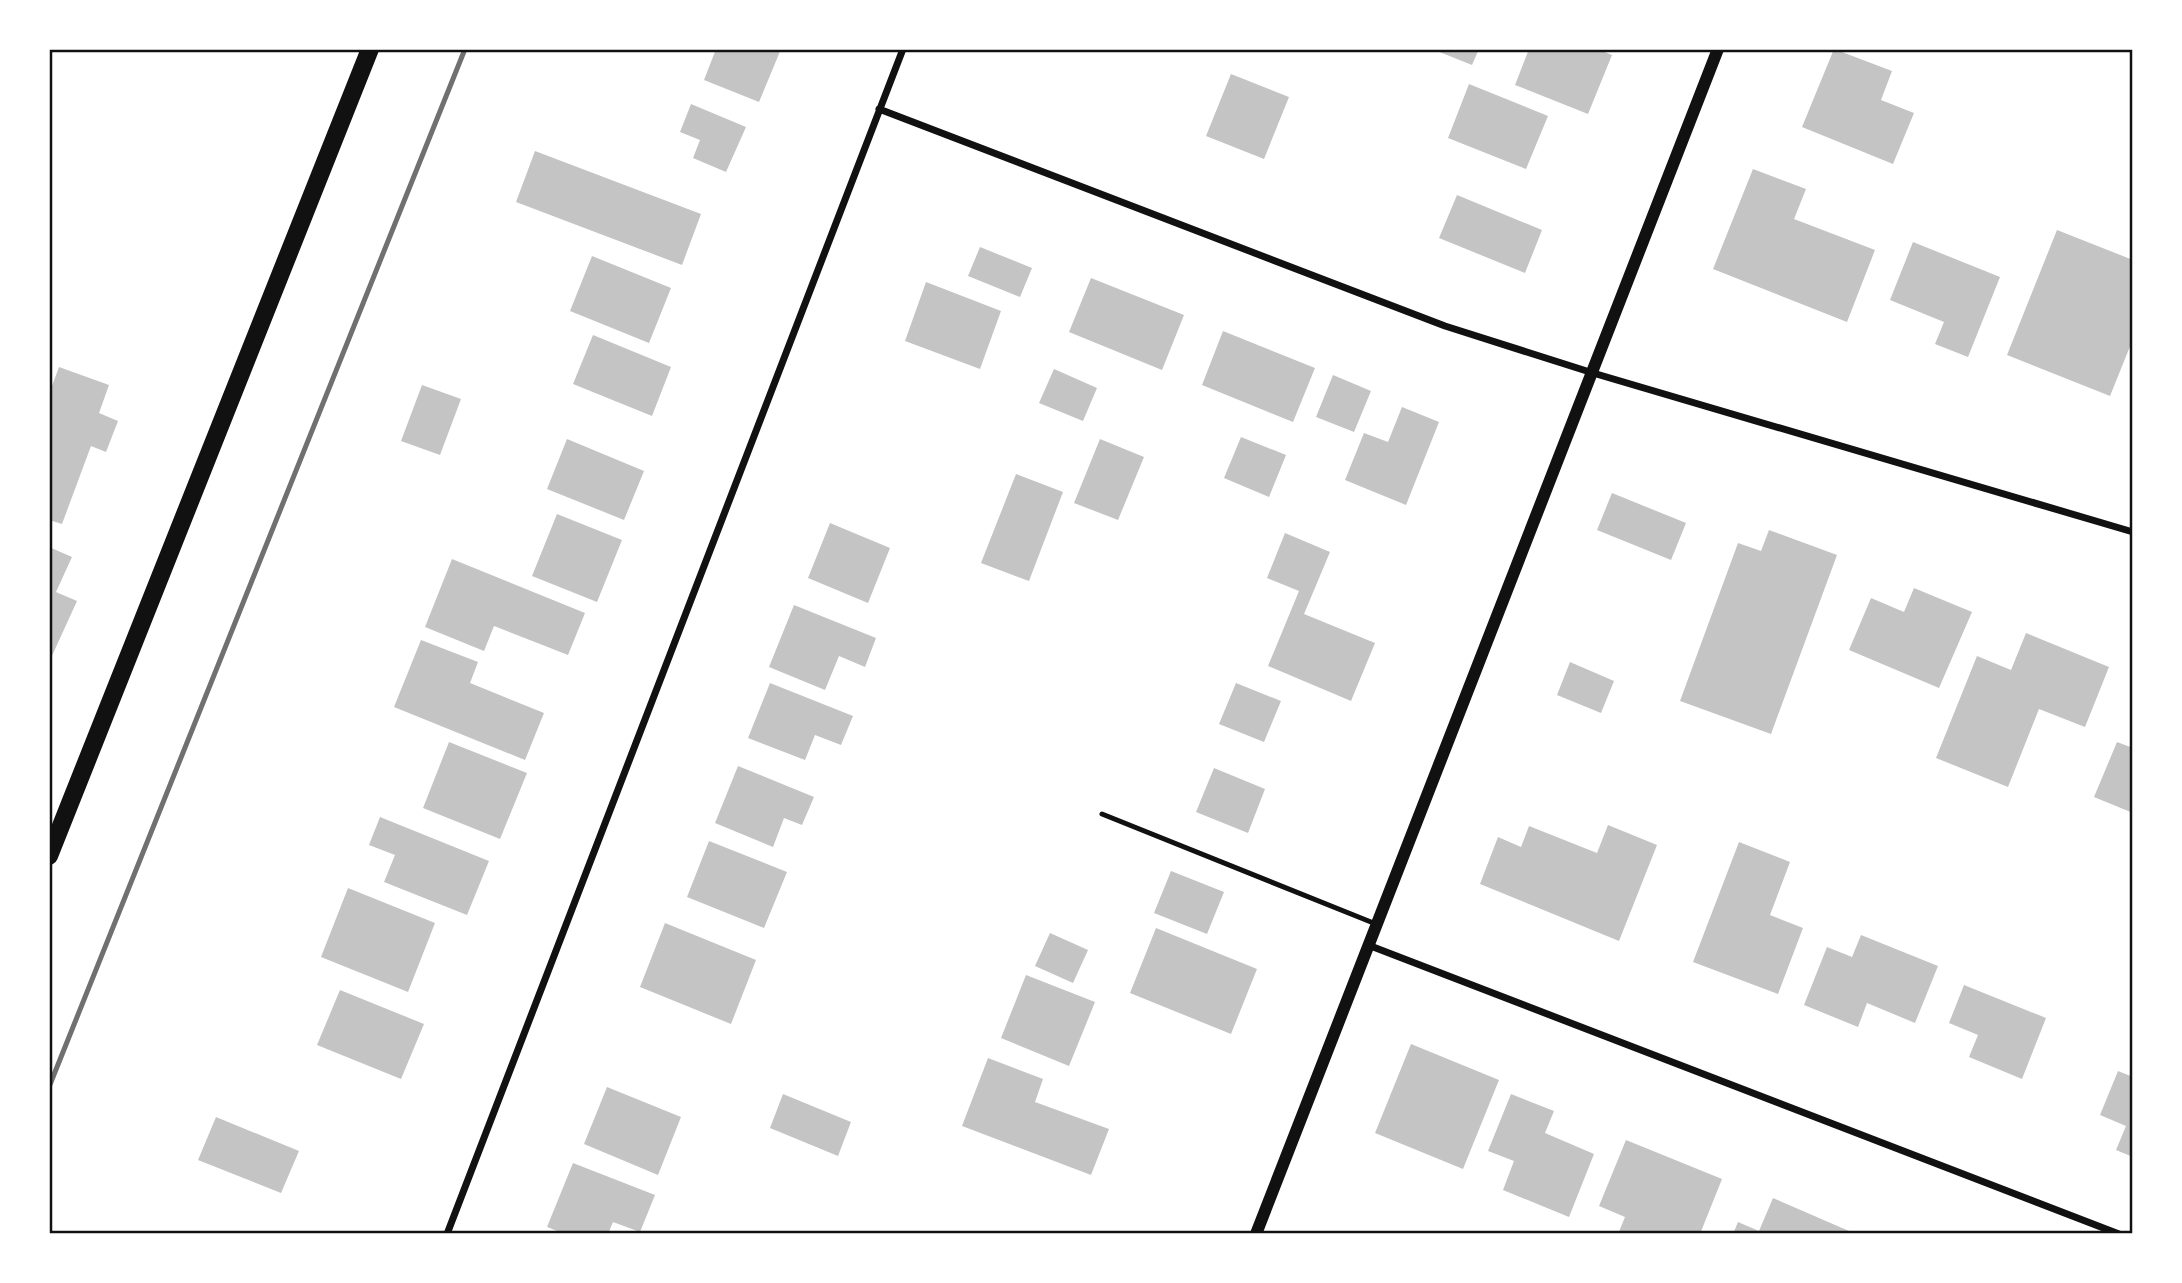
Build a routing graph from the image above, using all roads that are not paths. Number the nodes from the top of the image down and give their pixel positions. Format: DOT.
graph roads {
  1 [pos="370,49"];
  2 [pos="903,49"];
  3 [pos="1718,49"];
  4 [pos="879,109"];
  5 [pos="1592,373"];
  6 [pos="2133,532"];
  7 [pos="1102,814"];
  8 [pos="49,856"];
  9 [pos="1376,924"];
  10 [pos="1368,945"];
  11 [pos="447,1234"];
  12 [pos="1256,1234"];
  13 [pos="2119,1234"];
  1 -- 8 [label="main road"];
  2 -- 4 [label="street"];
  3 -- 5 [label="street"];
  4 -- 5 [label="street"];
  4 -- 11 [label="street"];
  5 -- 6 [label="street"];
  5 -- 9 [label="street"];
  7 -- 9 [label="lane"];
  9 -- 10 [label="street"];
  10 -- 12 [label="street"];
  10 -- 13 [label="street"];
}
